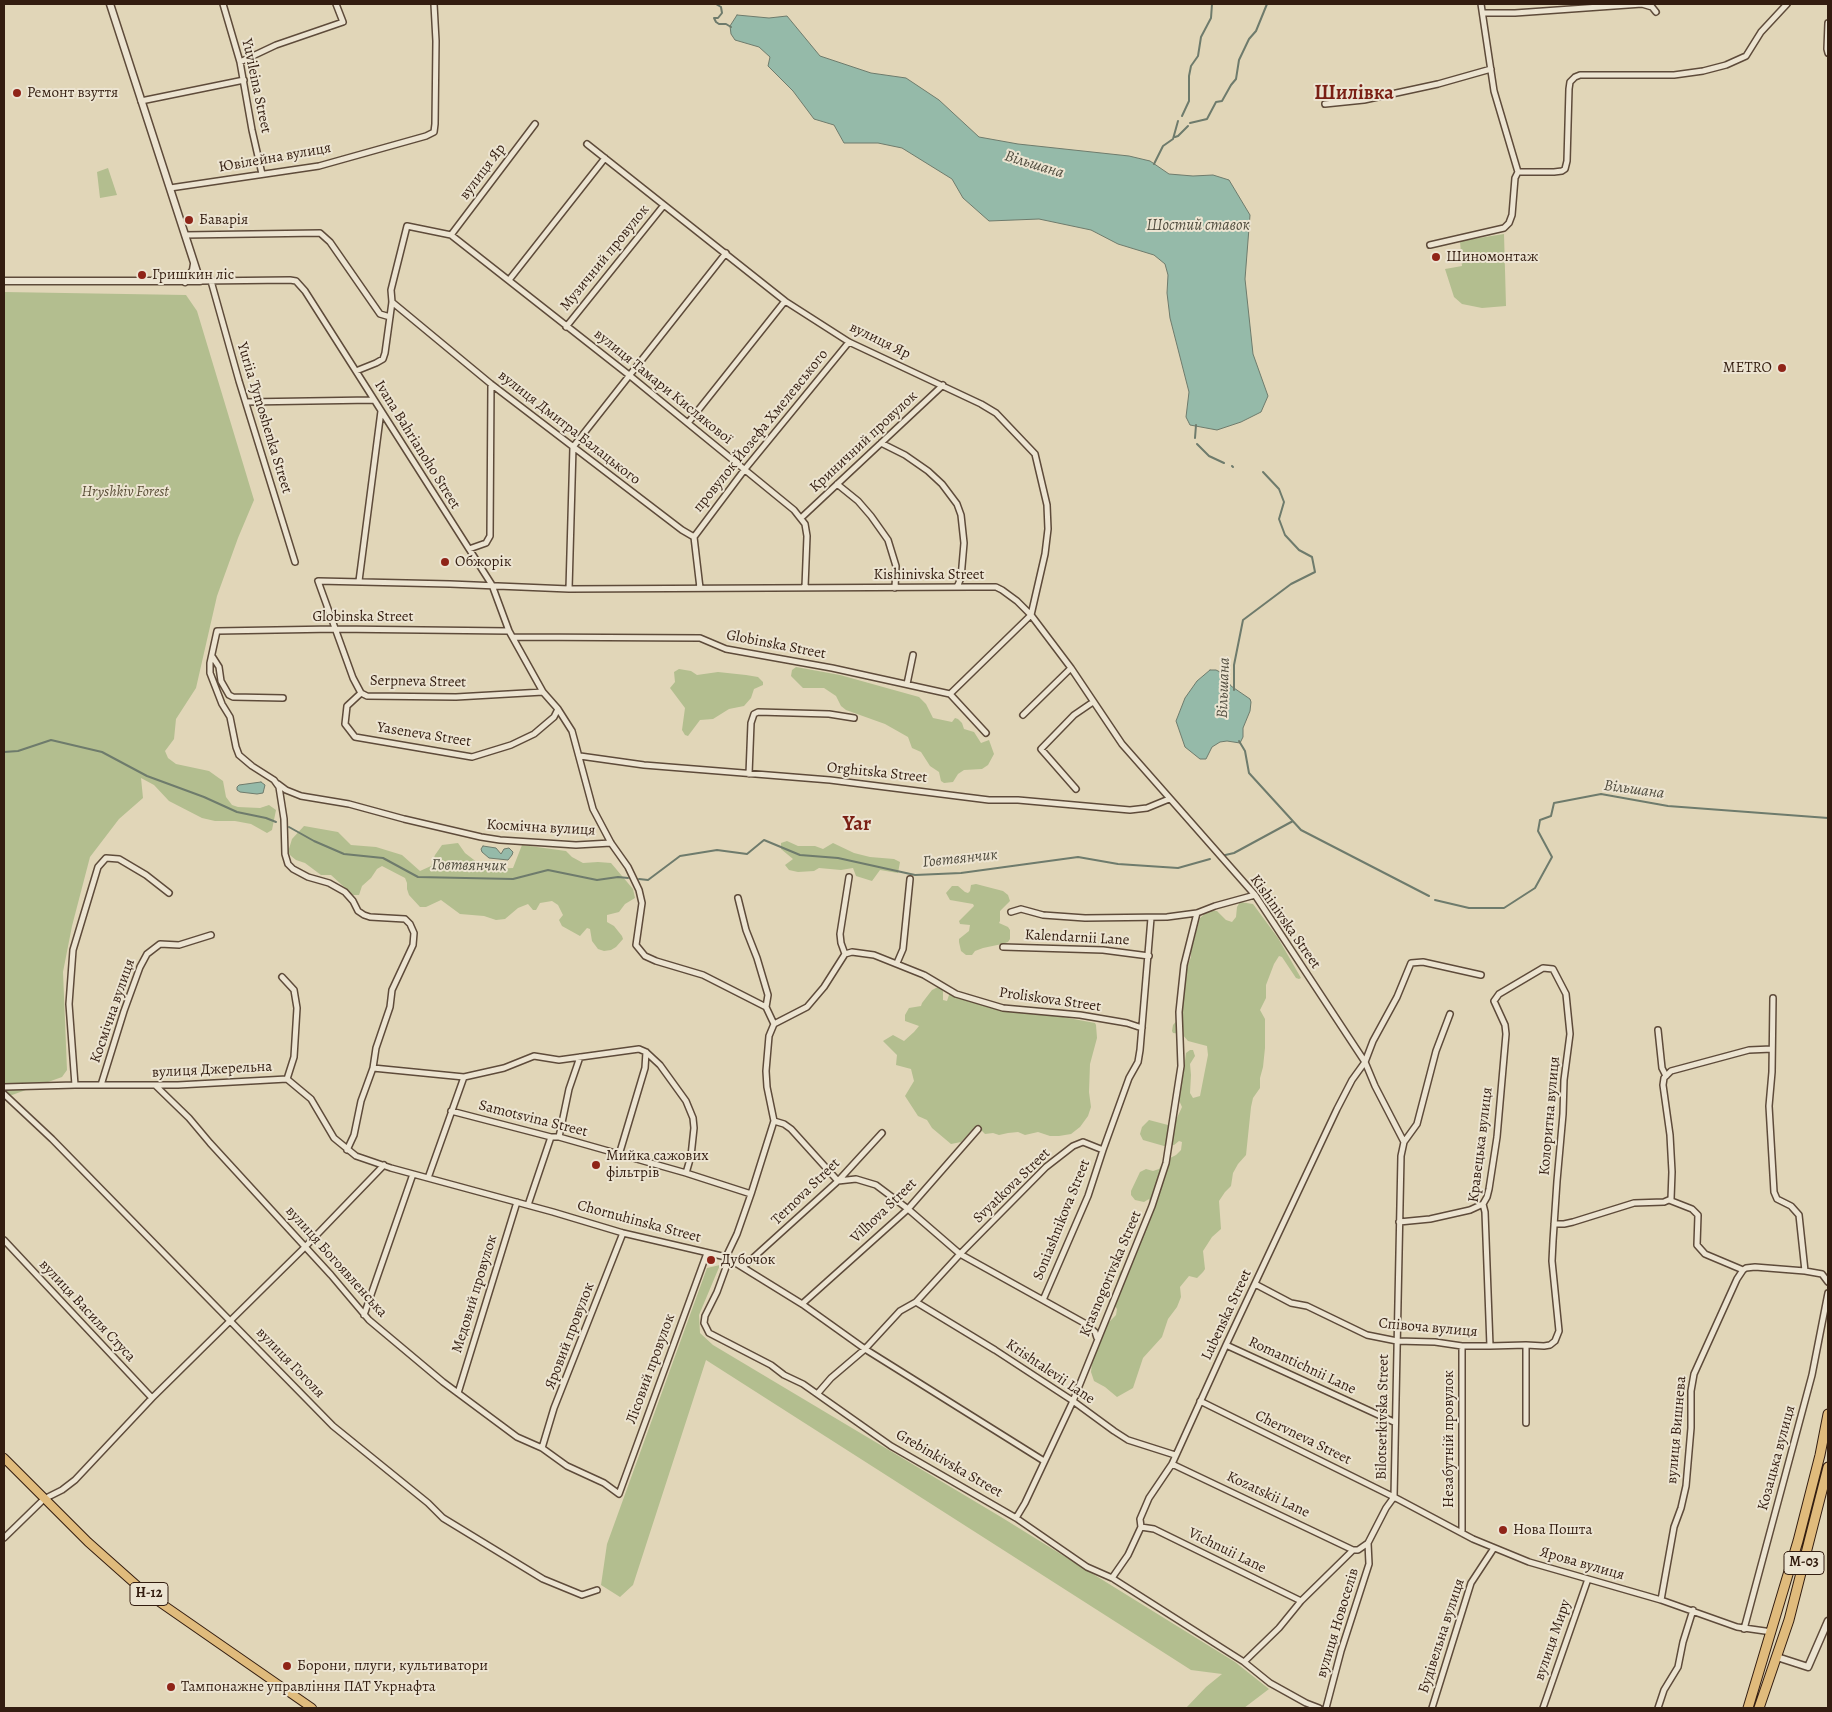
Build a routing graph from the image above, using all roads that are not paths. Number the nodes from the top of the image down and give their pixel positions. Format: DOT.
graph roads {
  1 [pos="110,4"];
  2 [pos="223,4"];
  3 [pos="336,4"];
  4 [pos="434,4"];
  5 [pos="1482,4"];
  6 [pos="1787,4"];
  7 [pos="1656,12"];
  8 [pos="1484,13"];
  9 [pos="1828,23"];
  10 [pos="1828,53"];
  11 [pos="240,62"];
  12 [pos="1491,69"];
  13 [pos="244,80"];
  14 [pos="141,101"];
  15 [pos="1324,104"];
  16 [pos="535,124"];
  17 [pos="587,144"];
  18 [pos="605,158"];
  19 [pos="1518,172"];
  20 [pos="262,174"];
  21 [pos="170,188"];
  22 [pos="664,205"];
  23 [pos="184,235"];
  24 [pos="451,235"];
  25 [pos="1430,245"];
  26 [pos="726,253"];
  27 [pos="194,263"];
  28 [pos="509,280"];
  29 [pos="4,281"];
  30 [pos="200,281"];
  31 [pos="211,281"];
  32 [pos="184,282"];
  33 [pos="785,301"];
  34 [pos="392,302"];
  35 [pos="390,317"];
  36 [pos="566,327"];
  37 [pos="849,342"];
  38 [pos="356,371"];
  39 [pos="629,375"];
  40 [pos="492,384"];
  41 [pos="943,385"];
  42 [pos="373,400"];
  43 [pos="246,402"];
  44 [pos="381,411"];
  45 [pos="688,423"];
  46 [pos="881,443"];
  47 [pos="572,447"];
  48 [pos="745,469"];
  49 [pos="837,484"];
  50 [pos="801,518"];
  51 [pos="694,536"];
  52 [pos="469,549"];
  53 [pos="295,562"];
  54 [pos="318,581"];
  55 [pos="359,581"];
  56 [pos="492,585"];
  57 [pos="805,587"];
  58 [pos="957,587"];
  59 [pos="700,588"];
  60 [pos="895,588"];
  61 [pos="569,589"];
  62 [pos="1031,615"];
  63 [pos="334,629"];
  64 [pos="509,631"];
  65 [pos="217,632"];
  66 [pos="512,636"];
  67 [pos="913,655"];
  68 [pos="212,656"];
  69 [pos="1071,668"];
  70 [pos="907,684"];
  71 [pos="544,692"];
  72 [pos="361,693"];
  73 [pos="950,694"];
  74 [pos="283,698"];
  75 [pos="1093,702"];
  76 [pos="558,709"];
  77 [pos="1023,715"];
  78 [pos="854,718"];
  79 [pos="986,733"];
  80 [pos="580,756"];
  81 [pos="749,774"];
  82 [pos="274,780"];
  83 [pos="1076,789"];
  84 [pos="1168,799"];
  85 [pos="611,843"];
  86 [pos="849,877"];
  87 [pos="910,879"];
  88 [pos="169,893"];
  89 [pos="1255,895"];
  90 [pos="738,898"];
  91 [pos="1011,912"];
  92 [pos="1197,913"];
  93 [pos="1151,918"];
  94 [pos="211,935"];
  95 [pos="1003,947"];
  96 [pos="845,954"];
  97 [pos="1149,956"];
  98 [pos="897,963"];
  99 [pos="1481,975"];
  100 [pos="282,977"];
  101 [pos="1773,998"];
  102 [pos="766,1007"];
  103 [pos="1498,1009"];
  104 [pos="1450,1014"];
  105 [pos="774,1024"];
  106 [pos="1142,1028"];
  107 [pos="1658,1030"];
  108 [pos="1772,1049"];
  109 [pos="646,1052"];
  110 [pos="580,1057"];
  111 [pos="1365,1062"];
  112 [pos="373,1068"];
  113 [pos="1666,1076"];
  114 [pos="464,1077"];
  115 [pos="287,1079"];
  116 [pos="75,1085"];
  117 [pos="101,1086"];
  118 [pos="156,1086"];
  119 [pos="4,1087"];
  120 [pos="4,1094"];
  121 [pos="451,1111"];
  122 [pos="774,1121"];
  123 [pos="978,1129"];
  124 [pos="882,1132"];
  125 [pos="551,1137"];
  126 [pos="559,1137"];
  127 [pos="1404,1142"];
  128 [pos="347,1150"];
  129 [pos="1103,1150"];
  130 [pos="619,1155"];
  131 [pos="384,1165"];
  132 [pos="686,1173"];
  133 [pos="413,1174"];
  134 [pos="428,1178"];
  135 [pos="838,1181"];
  136 [pos="751,1194"];
  137 [pos="1669,1200"];
  138 [pos="517,1202"];
  139 [pos="1483,1204"];
  140 [pos="528,1205"];
  141 [pos="908,1209"];
  142 [pos="1399,1222"];
  143 [pos="1554,1224"];
  144 [pos="624,1233"];
  145 [pos="4,1240"];
  146 [pos="304,1248"];
  147 [pos="707,1253"];
  148 [pos="960,1254"];
  149 [pos="728,1258"];
  150 [pos="743,1267"];
  151 [pos="1743,1270"];
  152 [pos="1805,1271"];
  153 [pos="1828,1282"];
  154 [pos="1255,1284"];
  155 [pos="1828,1293"];
  156 [pos="1043,1300"];
  157 [pos="916,1302"];
  158 [pos="802,1304"];
  159 [pos="364,1315"];
  160 [pos="230,1320"];
  161 [pos="1097,1338"];
  162 [pos="1397,1341"];
  163 [pos="1226,1345"];
  164 [pos="1526,1345"];
  165 [pos="1550,1345"];
  166 [pos="1462,1346"];
  167 [pos="1490,1346"];
  168 [pos="865,1349"];
  169 [pos="458,1393"];
  170 [pos="818,1393"];
  171 [pos="152,1398"];
  172 [pos="1073,1401"];
  173 [pos="1200,1401"];
  174 [pos="1828,1414"];
  175 [pos="1394,1422"];
  176 [pos="1526,1423"];
  177 [pos="542,1448"];
  178 [pos="1175,1455"];
  179 [pos="4,1458"];
  180 [pos="1044,1461"];
  181 [pos="1172,1464"];
  182 [pos="1828,1467"];
  183 [pos="619,1494"];
  184 [pos="1394,1497"];
  185 [pos="44,1499"];
  186 [pos="1016,1518"];
  187 [pos="1141,1528"];
  188 [pos="1462,1533"];
  189 [pos="4,1538"];
  190 [pos="1368,1543"];
  191 [pos="1494,1548"];
  192 [pos="1353,1550"];
  193 [pos="1112,1578"];
  194 [pos="1588,1579"];
  195 [pos="597,1590"];
  196 [pos="1661,1600"];
  197 [pos="1301,1601"];
  198 [pos="1693,1610"];
  199 [pos="1828,1621"];
  200 [pos="1744,1629"];
  201 [pos="1772,1632"];
  202 [pos="1777,1657"];
  203 [pos="1244,1662"];
  204 [pos="312,1708"];
  205 [pos="1319,1708"];
  206 [pos="1326,1708"];
  207 [pos="1432,1708"];
  208 [pos="1543,1708"];
  209 [pos="1658,1708"];
  210 [pos="1748,1708"];
  211 [pos="1759,1708"];
  1 -- 14 [label="street"];
  2 -- 11 [label="street, Yuvileina Street"];
  3 -- 11 [label="street"];
  4 -- 20 [label="street, Ювілейна вулиця"];
  5 -- 8 [label="street"];
  6 -- 19 [label="street"];
  7 -- 8 [label="street"];
  8 -- 12 [label="street"];
  9 -- 10 [label="street"];
  11 -- 13 [label="street, Yuvileina Street"];
  12 -- 15 [label="street"];
  12 -- 19 [label="street"];
  13 -- 14 [label="street"];
  13 -- 20 [label="street, Yuvileina Street"];
  14 -- 21 [label="street"];
  16 -- 24 [label="street, вулиця Яр"];
  17 -- 18 [label="street, вулиця Яр"];
  18 -- 22 [label="street, вулиця Яр"];
  18 -- 28 [label="street"];
  19 -- 25 [label="street"];
  20 -- 21 [label="street, Ювілейна вулиця"];
  21 -- 23 [label="street"];
  22 -- 26 [label="street, вулиця Яр"];
  22 -- 36 [label="street, Музичний провулок"];
  23 -- 27 [label="street"];
  23 -- 35 [label="street"];
  24 -- 28 [label="street, вулиця Тамари Кислякової"];
  24 -- 34 [label="street"];
  26 -- 33 [label="street, вулиця Яр"];
  26 -- 39 [label="street"];
  27 -- 30 [label="street"];
  27 -- 32 [label="street"];
  28 -- 36 [label="street, вулиця Тамари Кислякової"];
  29 -- 32 [label="street"];
  30 -- 31 [label="street, Ivana Bahrianoho Street"];
  30 -- 32 [label="street"];
  31 -- 38 [label="street, Ivana Bahrianoho Street"];
  31 -- 43 [label="street, Yuriia Tymoshenka Street"];
  33 -- 37 [label="street, вулиця Яр"];
  33 -- 45 [label="street"];
  34 -- 35 [label="street"];
  34 -- 40 [label="street, вулиця Дмитра Балацького"];
  35 -- 38 [label="street"];
  36 -- 39 [label="street, вулиця Тамари Кислякової"];
  37 -- 41 [label="street, вулиця Яр"];
  37 -- 48 [label="street, провулок Йозефа Хмелевського"];
  38 -- 42 [label="street, Ivana Bahrianoho Street"];
  39 -- 45 [label="street, вулиця Тамари Кислякової"];
  39 -- 47 [label="street"];
  40 -- 47 [label="street, вулиця Дмитра Балацького"];
  40 -- 52 [label="street"];
  41 -- 46 [label="street, Криничний провулок"];
  41 -- 62 [label="street, вулиця Яр"];
  42 -- 43 [label="street"];
  42 -- 44 [label="street, Ivana Bahrianoho Street"];
  43 -- 53 [label="street, Yuriia Tymoshenka Street"];
  44 -- 52 [label="street, Ivana Bahrianoho Street"];
  44 -- 55 [label="street"];
  45 -- 48 [label="street, вулиця Тамари Кислякової"];
  46 -- 49 [label="street, Криничний провулок"];
  46 -- 58 [label="street"];
  47 -- 51 [label="street, вулиця Дмитра Балацького"];
  47 -- 61 [label="street"];
  48 -- 50 [label="street, вулиця Тамари Кислякової"];
  48 -- 51 [label="street, провулок Йозефа Хмелевського"];
  49 -- 50 [label="street, Криничний провулок"];
  49 -- 60 [label="street"];
  50 -- 57 [label="street"];
  51 -- 59 [label="street"];
  52 -- 56 [label="street, Ivana Bahrianoho Street"];
  54 -- 55 [label="street, Kishinivska Street"];
  54 -- 63 [label="street, Serpneva Street"];
  55 -- 56 [label="street, Kishinivska Street"];
  56 -- 61 [label="street, Kishinivska Street"];
  56 -- 64 [label="street, Ivana Bahrianoho Street"];
  57 -- 59 [label="street, Kishinivska Street"];
  57 -- 60 [label="street, Kishinivska Street"];
  58 -- 60 [label="street, Kishinivska Street"];
  58 -- 62 [label="street, Kishinivska Street"];
  59 -- 61 [label="street, Kishinivska Street"];
  62 -- 69 [label="street, Kishinivska Street"];
  62 -- 73 [label="street"];
  63 -- 64 [label="street, Globinska Street"];
  63 -- 65 [label="street, Globinska Street"];
  63 -- 72 [label="street, Serpneva Street"];
  64 -- 66 [label="street, Ivana Bahrianoho Street"];
  65 -- 68 [label="street, Космічна вулиця"];
  66 -- 70 [label="street, Globinska Street"];
  66 -- 71 [label="street, Ivana Bahrianoho Street"];
  67 -- 70 [label="street"];
  68 -- 74 [label="street"];
  68 -- 82 [label="street, Космічна вулиця"];
  69 -- 75 [label="street, Kishinivska Street"];
  69 -- 77 [label="street"];
  70 -- 73 [label="street, Globinska Street"];
  71 -- 72 [label="street, Serpneva Street"];
  71 -- 76 [label="street, Ivana Bahrianoho Street"];
  72 -- 76 [label="street, Yaseneva Street"];
  73 -- 79 [label="street"];
  75 -- 83 [label="street"];
  75 -- 84 [label="street, Kishinivska Street"];
  76 -- 80 [label="street, Космічна вулиця"];
  78 -- 81 [label="street"];
  80 -- 81 [label="street, Orghitska Street"];
  80 -- 85 [label="street, Космічна вулиця"];
  81 -- 84 [label="street, Orghitska Street"];
  82 -- 85 [label="street, Космічна вулиця"];
  82 -- 112 [label="street"];
  84 -- 89 [label="street, Kishinivska Street"];
  85 -- 102 [label="street"];
  86 -- 96 [label="street"];
  87 -- 98 [label="street"];
  88 -- 116 [label="street, Космічна вулиця"];
  89 -- 92 [label="street"];
  89 -- 111 [label="street, Kishinivska Street"];
  90 -- 102 [label="street"];
  91 -- 93 [label="street"];
  92 -- 93 [label="street"];
  92 -- 161 [label="street, Krasnogorivska Street"];
  93 -- 97 [label="street"];
  94 -- 117 [label="street, Космічна вулиця"];
  95 -- 97 [label="street, Kalendarnii Lane"];
  96 -- 98 [label="street, Proliskova Street"];
  96 -- 105 [label="street"];
  97 -- 106 [label="street"];
  98 -- 106 [label="street, Proliskova Street"];
  99 -- 111 [label="street, Lubenska Street"];
  100 -- 115 [label="street"];
  101 -- 108 [label="street"];
  102 -- 105 [label="street"];
  103 -- 139 [label="street, Кравецька вулиця"];
  103 -- 143 [label="street, Колоритна вулиця"];
  104 -- 127 [label="street"];
  105 -- 122 [label="street"];
  106 -- 129 [label="street"];
  107 -- 113 [label="street"];
  108 -- 113 [label="street"];
  108 -- 152 [label="street"];
  109 -- 110 [label="street"];
  109 -- 130 [label="street"];
  109 -- 132 [label="street"];
  110 -- 114 [label="street"];
  110 -- 126 [label="street"];
  111 -- 127 [label="street, Kishinivska Street"];
  111 -- 154 [label="street, Lubenska Street"];
  112 -- 114 [label="street"];
  112 -- 128 [label="street"];
  113 -- 137 [label="street"];
  114 -- 121 [label="street"];
  115 -- 118 [label="street, вулиця Джерельна"];
  115 -- 128 [label="street, вулиця Джерельна"];
  116 -- 117 [label="street, вулиця Джерельна"];
  116 -- 119 [label="street, вулиця Джерельна"];
  117 -- 118 [label="street, вулиця Джерельна"];
  118 -- 146 [label="street, вулиця Богоявленська"];
  120 -- 160 [label="street, вулиця Гоголя"];
  121 -- 125 [label="street, Samotsvina Street"];
  121 -- 134 [label="street"];
  122 -- 135 [label="street"];
  122 -- 136 [label="street"];
  123 -- 141 [label="street, Vilhova Street"];
  124 -- 135 [label="street, Ternova Street"];
  125 -- 126 [label="street, Samotsvina Street"];
  125 -- 140 [label="street"];
  126 -- 130 [label="street, Samotsvina Street"];
  127 -- 142 [label="street, Bilotserkivska Street"];
  128 -- 131 [label="street, вулиця Джерельна"];
  129 -- 148 [label="street, Svyatkova Street"];
  129 -- 156 [label="street, Soniashnikova Street"];
  130 -- 132 [label="street, Samotsvina Street"];
  131 -- 133 [label="street, Chornuhinska Street"];
  131 -- 146 [label="street"];
  132 -- 136 [label="street, Samotsvina Street"];
  133 -- 134 [label="street, Chornuhinska Street"];
  133 -- 159 [label="street"];
  134 -- 138 [label="street, Chornuhinska Street"];
  135 -- 141 [label="street"];
  135 -- 150 [label="street, Ternova Street"];
  136 -- 149 [label="street"];
  137 -- 143 [label="street"];
  137 -- 151 [label="street"];
  138 -- 140 [label="street, Chornuhinska Street"];
  138 -- 169 [label="street, Медовий провулок"];
  139 -- 142 [label="street"];
  139 -- 167 [label="street, Кравецька вулиця"];
  140 -- 144 [label="street, Chornuhinska Street"];
  141 -- 148 [label="street"];
  141 -- 158 [label="street, Vilhova Street"];
  142 -- 162 [label="street, Bilotserkivska Street"];
  143 -- 165 [label="street, Колоритна вулиця"];
  144 -- 147 [label="street, Chornuhinska Street"];
  144 -- 177 [label="street, Яровий провулок"];
  145 -- 171 [label="street, вулиця Василя Стуса"];
  146 -- 159 [label="street, вулиця Богоявленська"];
  146 -- 160 [label="street"];
  147 -- 149 [label="street, Chornuhinska Street"];
  147 -- 183 [label="street, Лісовий провулок"];
  148 -- 156 [label="street"];
  148 -- 157 [label="street, Svyatkova Street"];
  149 -- 150 [label="street, Chornuhinska Street"];
  149 -- 170 [label="street, Grebinkivska Street"];
  150 -- 158 [label="street, Chornuhinska Street"];
  151 -- 152 [label="street"];
  151 -- 196 [label="street, вулиця Вишнева"];
  152 -- 153 [label="street"];
  154 -- 162 [label="street, Співоча вулиця"];
  154 -- 163 [label="street, Lubenska Street"];
  155 -- 200 [label="street, Козацька вулиця"];
  156 -- 161 [label="street"];
  157 -- 168 [label="street, Svyatkova Street"];
  157 -- 172 [label="street, Krishtalevii Lane"];
  158 -- 168 [label="street, Chornuhinska Street"];
  159 -- 169 [label="street, вулиця Богоявленська"];
  160 -- 171 [label="street"];
  160 -- 195 [label="street, вулиця Гоголя"];
  161 -- 172 [label="street, Krasnogorivska Street"];
  162 -- 166 [label="street, Співоча вулиця"];
  162 -- 175 [label="street, Bilotserkivska Street"];
  163 -- 173 [label="street, Lubenska Street"];
  163 -- 175 [label="street, Romantichnii Lane"];
  164 -- 165 [label="street, Співоча вулиця"];
  164 -- 167 [label="street, Співоча вулиця"];
  164 -- 176 [label="street"];
  166 -- 167 [label="street, Співоча вулиця"];
  166 -- 188 [label="street, Незабутній провулок"];
  168 -- 170 [label="street, Svyatkova Street"];
  168 -- 180 [label="street, Chornuhinska Street"];
  169 -- 177 [label="street, вулиця Богоявленська"];
  170 -- 186 [label="street, Grebinkivska Street"];
  171 -- 185 [label="street"];
  172 -- 178 [label="street, Krishtalevii Lane"];
  172 -- 180 [label="street, Krasnogorivska Street"];
  173 -- 178 [label="street, Lubenska Street"];
  173 -- 184 [label="street, Chervneva Street"];
  174 -- 201 [label="highway, М-03"];
  175 -- 184 [label="street, Bilotserkivska Street"];
  177 -- 183 [label="street, вулиця Богоявленська"];
  178 -- 181 [label="street, Lubenska Street"];
  179 -- 185 [label="main road, Н-12"];
  180 -- 186 [label="street, Krasnogorivska Street"];
  181 -- 187 [label="street, Lubenska Street"];
  181 -- 192 [label="street, Kozatskii Lane"];
  182 -- 202 [label="highway, М-03"];
  184 -- 188 [label="street, Ярова вулиця"];
  184 -- 190 [label="street, Bilotserkivska Street"];
  185 -- 189 [label="street"];
  185 -- 204 [label="main road, Н-12"];
  186 -- 193 [label="street, Grebinkivska Street"];
  187 -- 193 [label="street, Lubenska Street"];
  187 -- 197 [label="street, Vichnuii Lane"];
  188 -- 191 [label="street, Ярова вулиця"];
  190 -- 192 [label="street"];
  190 -- 206 [label="street, вулиця Новоселів"];
  191 -- 194 [label="street, Ярова вулиця"];
  191 -- 207 [label="street, Будівельна вулиця"];
  192 -- 197 [label="street"];
  193 -- 203 [label="street, Grebinkivska Street"];
  194 -- 196 [label="street, Ярова вулиця"];
  194 -- 208 [label="street, вулиця Миру"];
  196 -- 198 [label="street, Ярова вулиця"];
  197 -- 203 [label="street"];
  198 -- 200 [label="street, Ярова вулиця"];
  198 -- 209 [label="street"];
  199 -- 202 [label="street"];
  200 -- 201 [label="street, Ярова вулиця"];
  201 -- 210 [label="highway, М-03"];
  202 -- 211 [label="highway, М-03"];
  203 -- 205 [label="street, Grebinkivska Street"];
}
